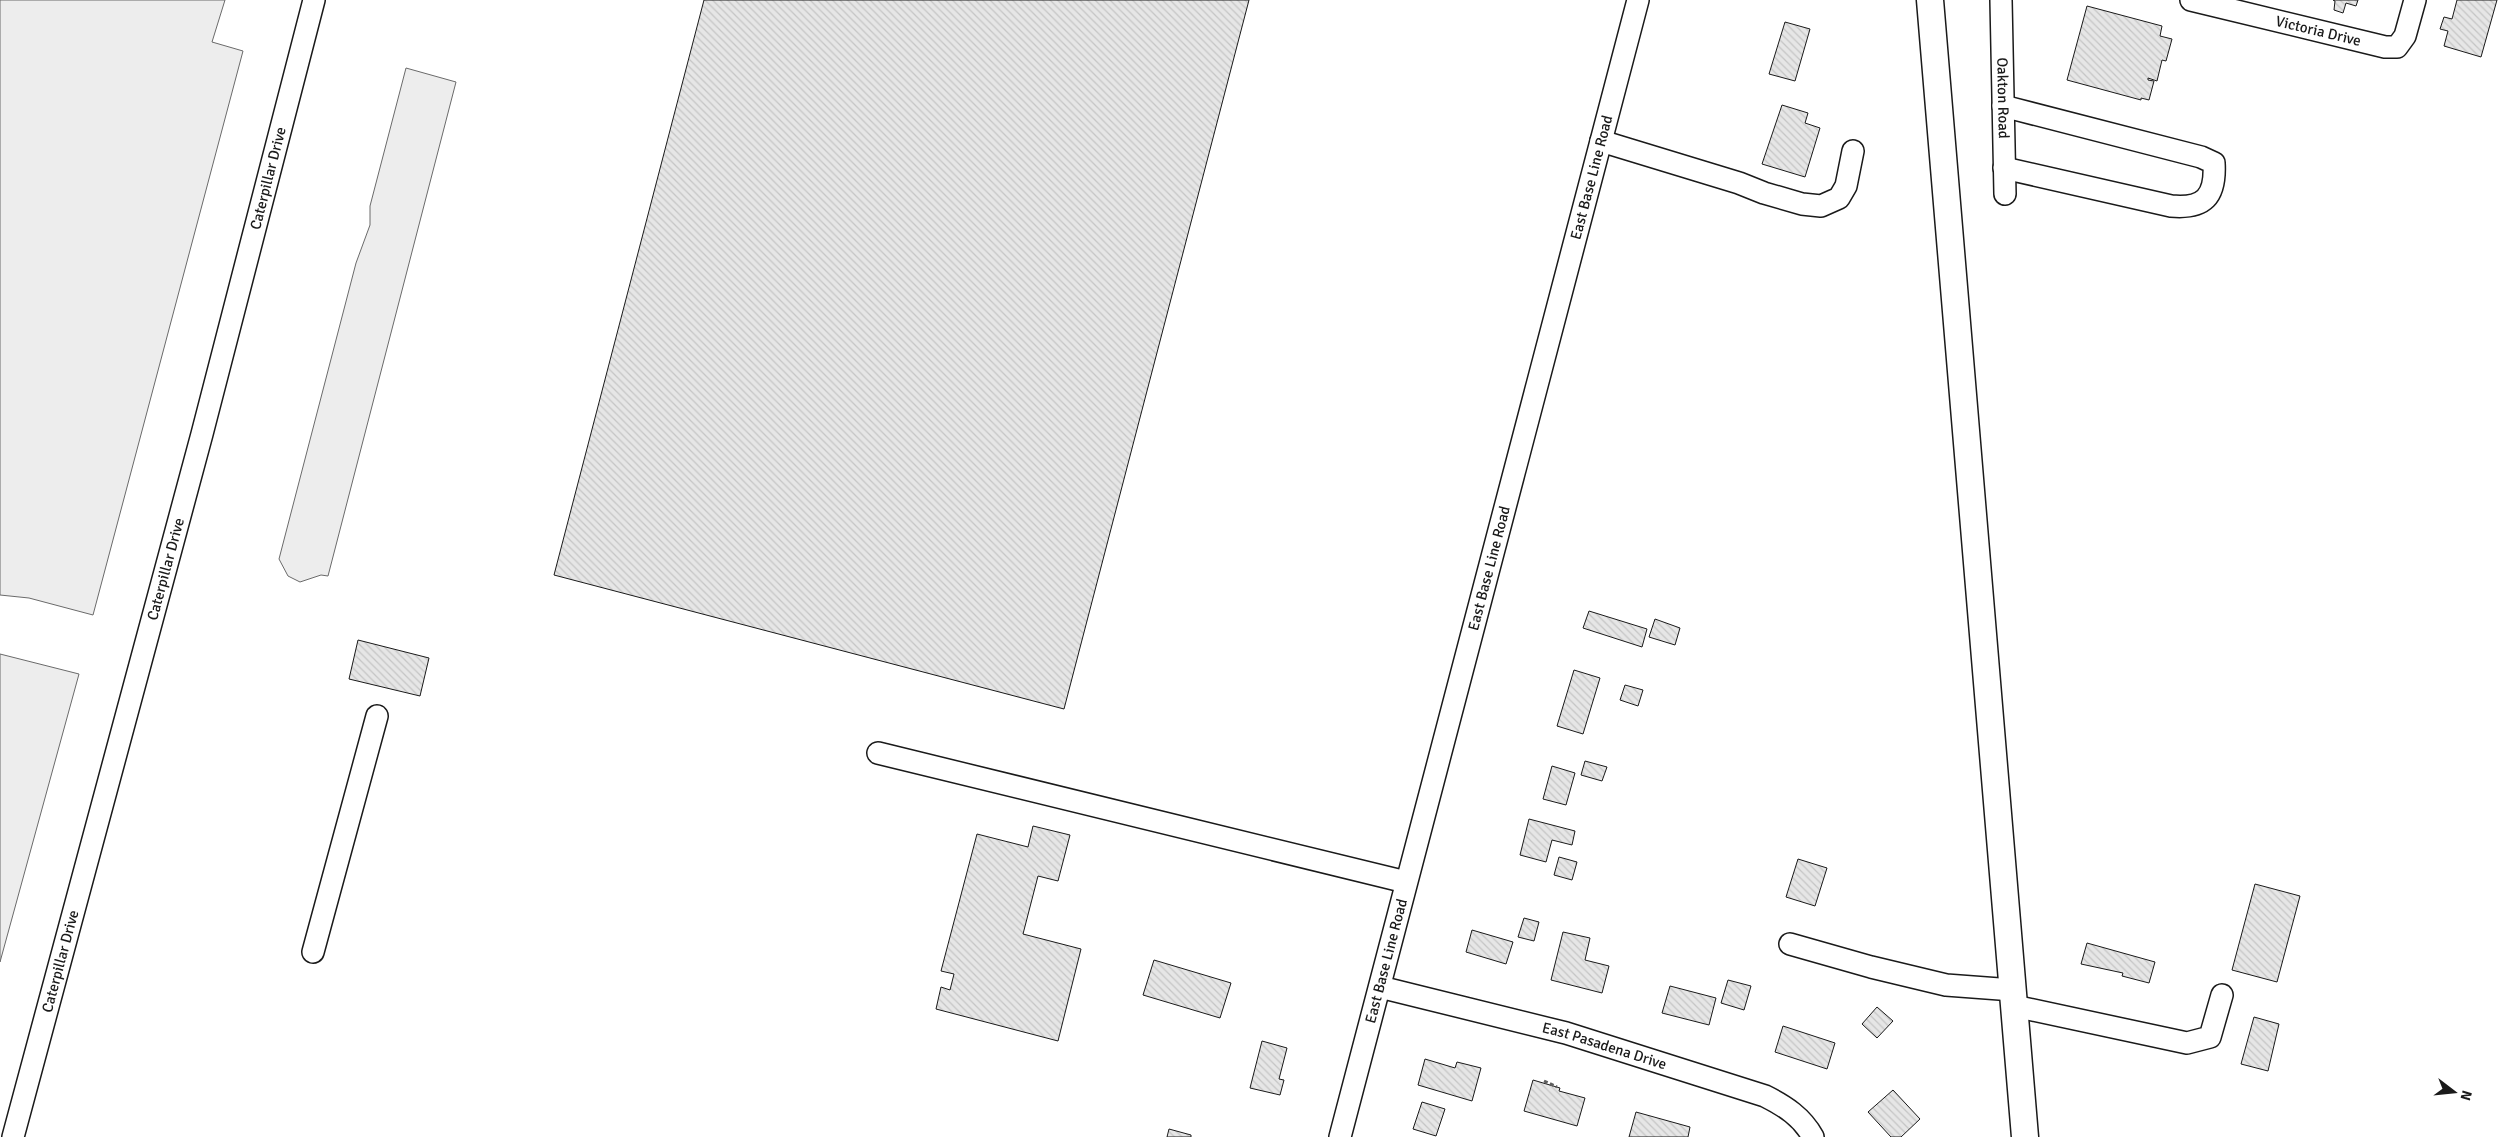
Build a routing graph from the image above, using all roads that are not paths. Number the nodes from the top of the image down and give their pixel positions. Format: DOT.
graph roads {
  1 [pos="314,0"];
  2 [pos="1638,0"];
  3 [pos="1930,0"];
  4 [pos="2001,0"];
  5 [pos="2191,0"];
  6 [pos="2415,0"];
  7 [pos="2003,106"];
  8 [pos="1601,141"];
  9 [pos="1853,151"];
  10 [pos="2004,168"];
  11 [pos="2005,194"];
  12 [pos="377,716"];
  13 [pos="878,753"];
  14 [pos="1406,882"];
  15 [pos="1790,944"];
  16 [pos="313,952"];
  17 [pos="1380,987"];
  18 [pos="2222,995"];
  19 [pos="2013,998"];
  20 [pos="13,1137"];
  21 [pos="1340,1137"];
  22 [pos="1813,1137"];
  23 [pos="2025,1137"];
  1 -- 20 [label="street, Caterpillar Drive"];
  2 -- 8 [label="street, East Base Line Road"];
  3 -- 19 [label="main road"];
  4 -- 7 [label="street, Oakton Road"];
  5 -- 6 [label="street, Victoria Drive"];
  7 -- 10 [label="street, Oakton Road"];
  7 -- 10 [label="street"];
  8 -- 9 [label="street"];
  8 -- 14 [label="street, East Base Line Road"];
  10 -- 11 [label="street, Oakton Road"];
  12 -- 16 [label="street"];
  13 -- 14 [label="street"];
  14 -- 17 [label="street, East Base Line Road"];
  15 -- 19 [label="street"];
  17 -- 21 [label="street, East Base Line Road"];
  17 -- 22 [label="street, East Pasadena Drive"];
  18 -- 19 [label="street"];
  19 -- 23 [label="main road"];
}
